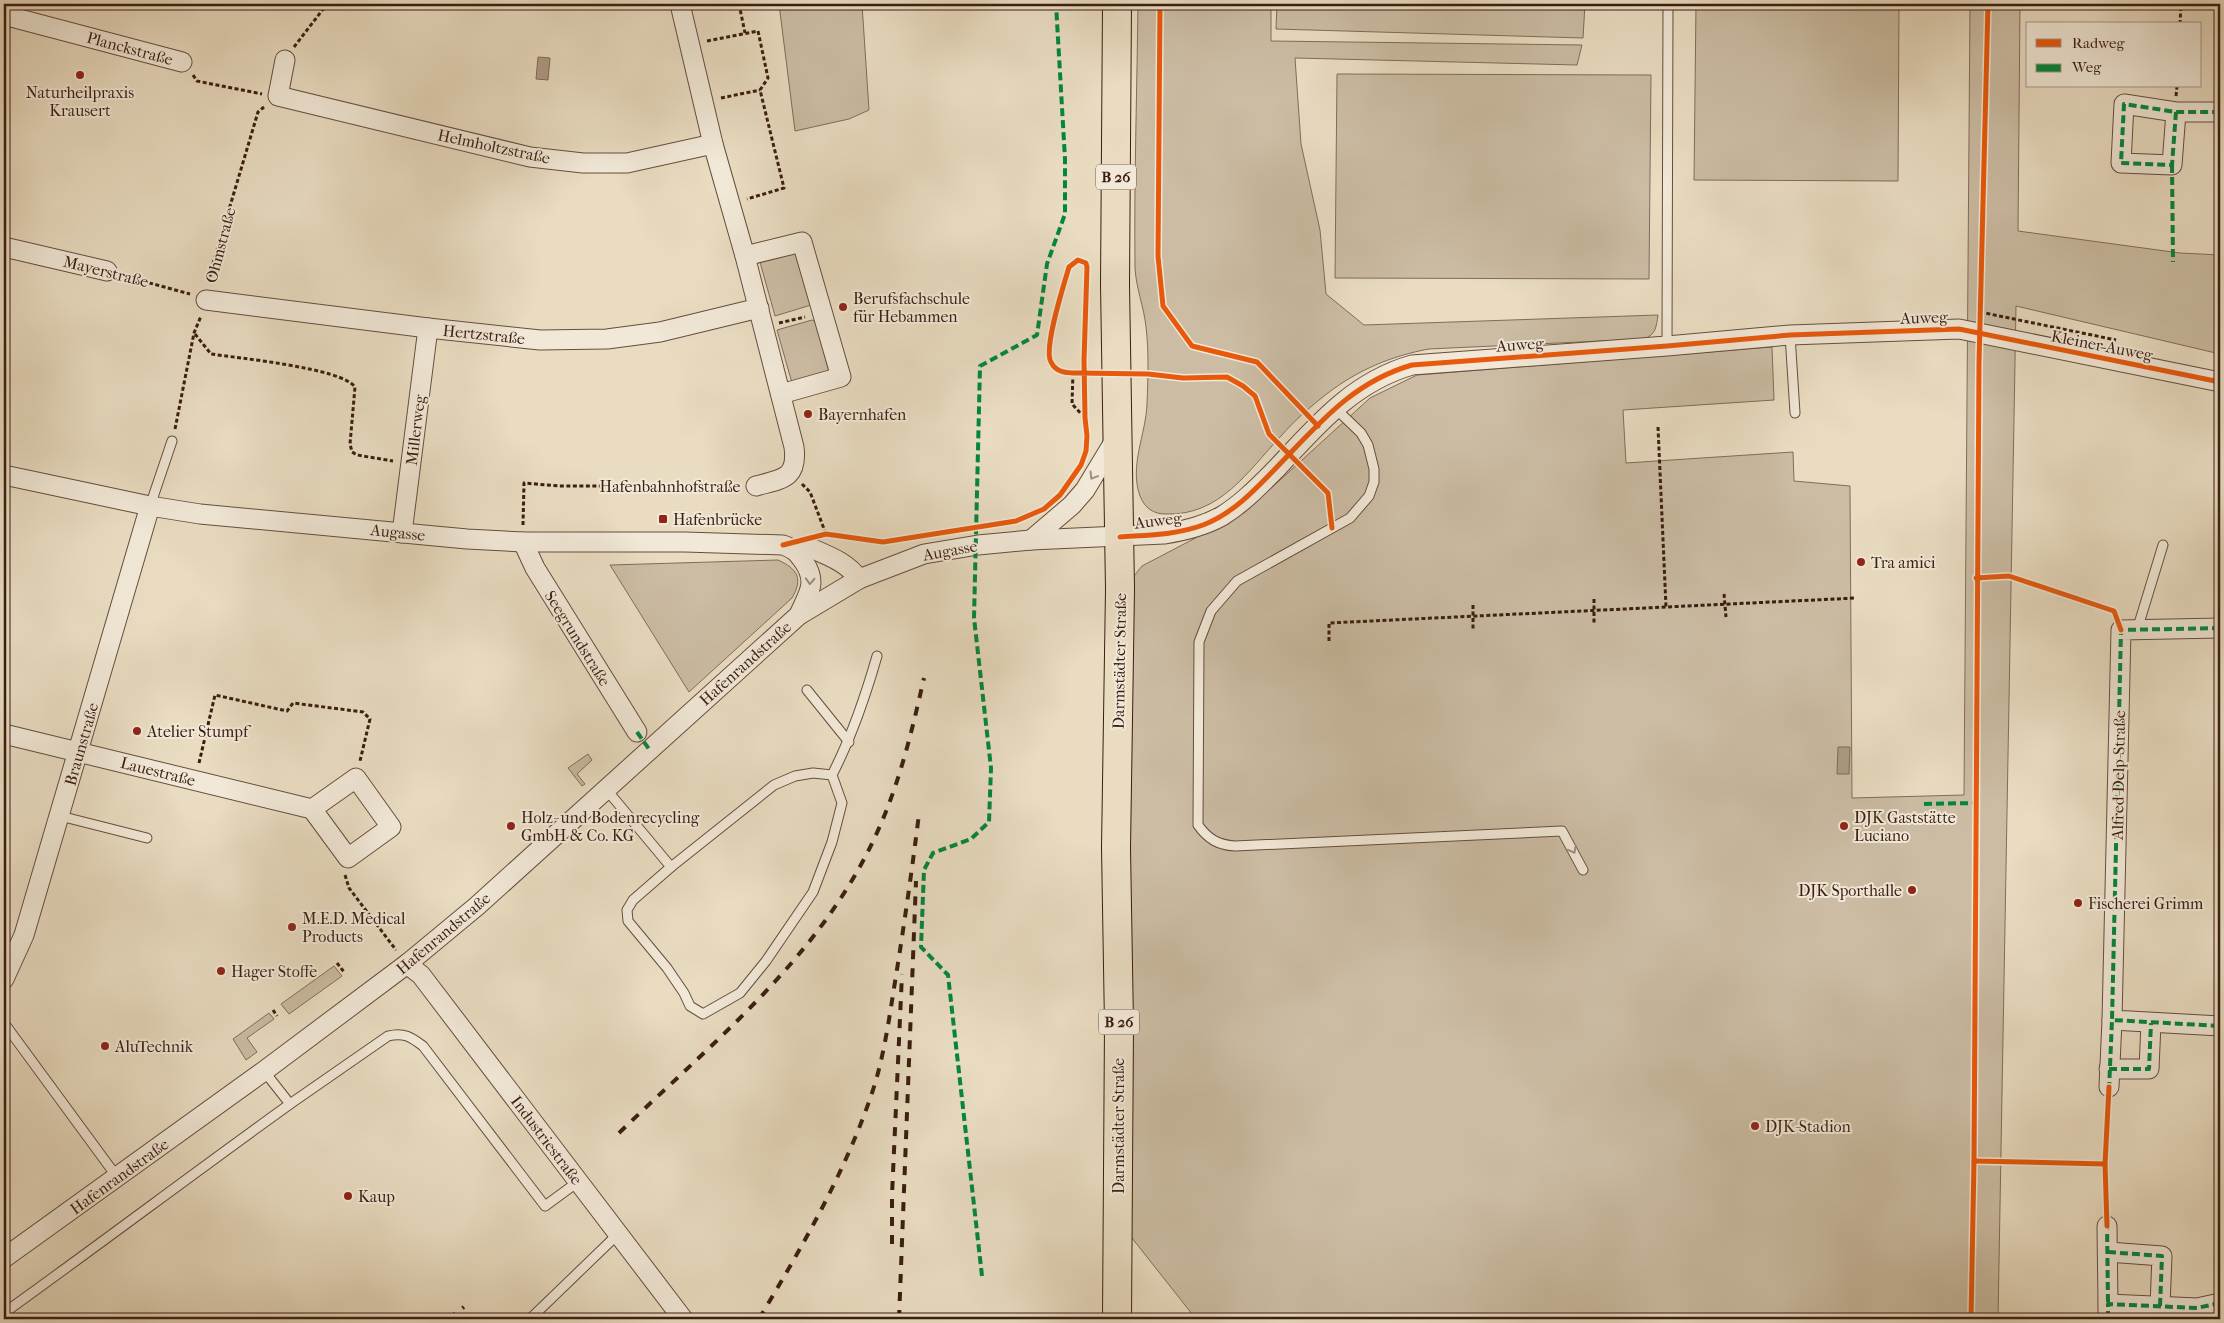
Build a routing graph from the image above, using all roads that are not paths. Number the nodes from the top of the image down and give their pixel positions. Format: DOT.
graph roads {
  1 [pos="680,4"];
  2 [pos="1117,4"];
  3 [pos="1668,4"];
  4 [pos="4,15"];
  5 [pos="285,60"];
  6 [pos="182,62"];
  7 [pos="2176,112"];
  8 [pos="2220,112"];
  9 [pos="713,144"];
  10 [pos="4,247"];
  11 [pos="745,256"];
  12 [pos="107,271"];
  13 [pos="206,300"];
  14 [pos="761,317"];
  15 [pos="428,328"];
  16 [pos="1979,332"];
  17 [pos="1790,335"];
  18 [pos="1667,346"];
  19 [pos="2220,382"];
  20 [pos="781,394"];
  21 [pos="1335,408"];
  22 [pos="1795,413"];
  23 [pos="1118,434"];
  24 [pos="172,442"];
  25 [pos="4,475"];
  26 [pos="756,486"];
  27 [pos="150,506"];
  28 [pos="402,532"];
  29 [pos="1120,537"];
  30 [pos="1023,541"];
  31 [pos="524,542"];
  32 [pos="2163,545"];
  33 [pos="796,550"];
  34 [pos="859,579"];
  35 [pos="799,615"];
  36 [pos="2220,628"];
  37 [pos="2137,630"];
  38 [pos="877,656"];
  39 [pos="807,690"];
  40 [pos="637,732"];
  41 [pos="4,734"];
  42 [pos="849,742"];
  43 [pos="78,752"];
  44 [pos="832,774"];
  45 [pos="606,789"];
  46 [pos="312,809"];
  47 [pos="60,816"];
  48 [pos="147,838"];
  49 [pos="671,867"];
  50 [pos="1583,870"];
  51 [pos="407,964"];
  52 [pos="4,979"];
  53 [pos="2112,1020"];
  54 [pos="4,1022"];
  55 [pos="2151,1023"];
  56 [pos="2220,1026"];
  57 [pos="264,1071"];
  58 [pos="290,1104"];
  59 [pos="117,1177"];
  60 [pos="579,1181"];
  61 [pos="2107,1226"];
  62 [pos="618,1234"];
  63 [pos="2108,1252"];
  64 [pos="4,1258"];
  65 [pos="2220,1303"];
  66 [pos="2160,1306"];
  67 [pos="2108,1312"];
  68 [pos="4,1313"];
  69 [pos="530,1319"];
  70 [pos="683,1319"];
  71 [pos="1117,1319"];
  1 -- 9 [label="street, Hafenbahnhofstraße"];
  2 -- 23 [label="main road, Darmstädter Straße / B 26"];
  3 -- 18 [label="lane"];
  4 -- 6 [label="street, Planckstraße"];
  5 -- 9 [label="street, Helmholtzstraße"];
  7 -- 8 [label="street"];
  9 -- 11 [label="street, Hafenbahnhofstraße"];
  10 -- 12 [label="street, Mayerstraße"];
  11 -- 14 [label="street, Hafenbahnhofstraße"];
  11 -- 20 [label="street"];
  13 -- 15 [label="street, Hertzstraße"];
  14 -- 15 [label="street, Hertzstraße"];
  14 -- 20 [label="street, Hafenbahnhofstraße"];
  15 -- 28 [label="street, Millerweg"];
  16 -- 17 [label="street, Auweg"];
  16 -- 19 [label="street, Kleiner Auweg"];
  17 -- 18 [label="street, Auweg"];
  17 -- 22 [label="lane"];
  18 -- 21 [label="street, Auweg"];
  20 -- 26 [label="street, Hafenbahnhofstraße"];
  21 -- 29 [label="street, Auweg"];
  21 -- 50 [label="lane, one-way"];
  23 -- 29 [label="main road, Darmstädter Straße / B 26"];
  23 -- 30 [label="street, one-way"];
  24 -- 27 [label="lane"];
  25 -- 27 [label="street, Augasse"];
  27 -- 28 [label="street, Augasse"];
  27 -- 43 [label="street, Braunstraße"];
  28 -- 31 [label="street, Augasse"];
  29 -- 30 [label="street, Augasse"];
  29 -- 71 [label="main road, Darmstädter Straße / B 26"];
  30 -- 34 [label="street, Augasse"];
  31 -- 33 [label="street, Augasse"];
  31 -- 40 [label="street, Seegrundstraße"];
  32 -- 37 [label="lane"];
  33 -- 34 [label="street, Augasse"];
  33 -- 35 [label="street, one-way"];
  34 -- 35 [label="street, Hafenrandstraße"];
  35 -- 45 [label="street, Hafenrandstraße"];
  36 -- 37 [label="street, Alfred-Delp-Straße"];
  37 -- 53 [label="street, Alfred-Delp-Straße"];
  38 -- 42 [label="lane"];
  39 -- 42 [label="lane"];
  41 -- 43 [label="street, Lauestraße"];
  42 -- 44 [label="lane"];
  43 -- 46 [label="street, Lauestraße"];
  43 -- 47 [label="street, Braunstraße"];
  44 -- 49 [label="lane"];
  44 -- 49 [label="lane"];
  45 -- 49 [label="lane"];
  45 -- 51 [label="street, Hafenrandstraße"];
  46 -- 46 [label="street"];
  47 -- 48 [label="lane"];
  47 -- 52 [label="street, Braunstraße"];
  51 -- 57 [label="street, Hafenrandstraße"];
  51 -- 60 [label="street, Industriestraße"];
  53 -- 55 [label="street"];
  53 -- 55 [label="street, Alfred-Delp-Straße"];
  54 -- 59 [label="lane"];
  55 -- 56 [label="street"];
  57 -- 58 [label="lane"];
  57 -- 59 [label="street, Hafenrandstraße"];
  58 -- 60 [label="lane"];
  58 -- 68 [label="lane"];
  59 -- 64 [label="street, Hafenrandstraße"];
  60 -- 62 [label="street, Industriestraße"];
  61 -- 63 [label="street"];
  62 -- 69 [label="lane"];
  62 -- 70 [label="street, Industriestraße"];
  63 -- 66 [label="street"];
  63 -- 67 [label="street"];
  65 -- 66 [label="street"];
  66 -- 67 [label="street"];
}
